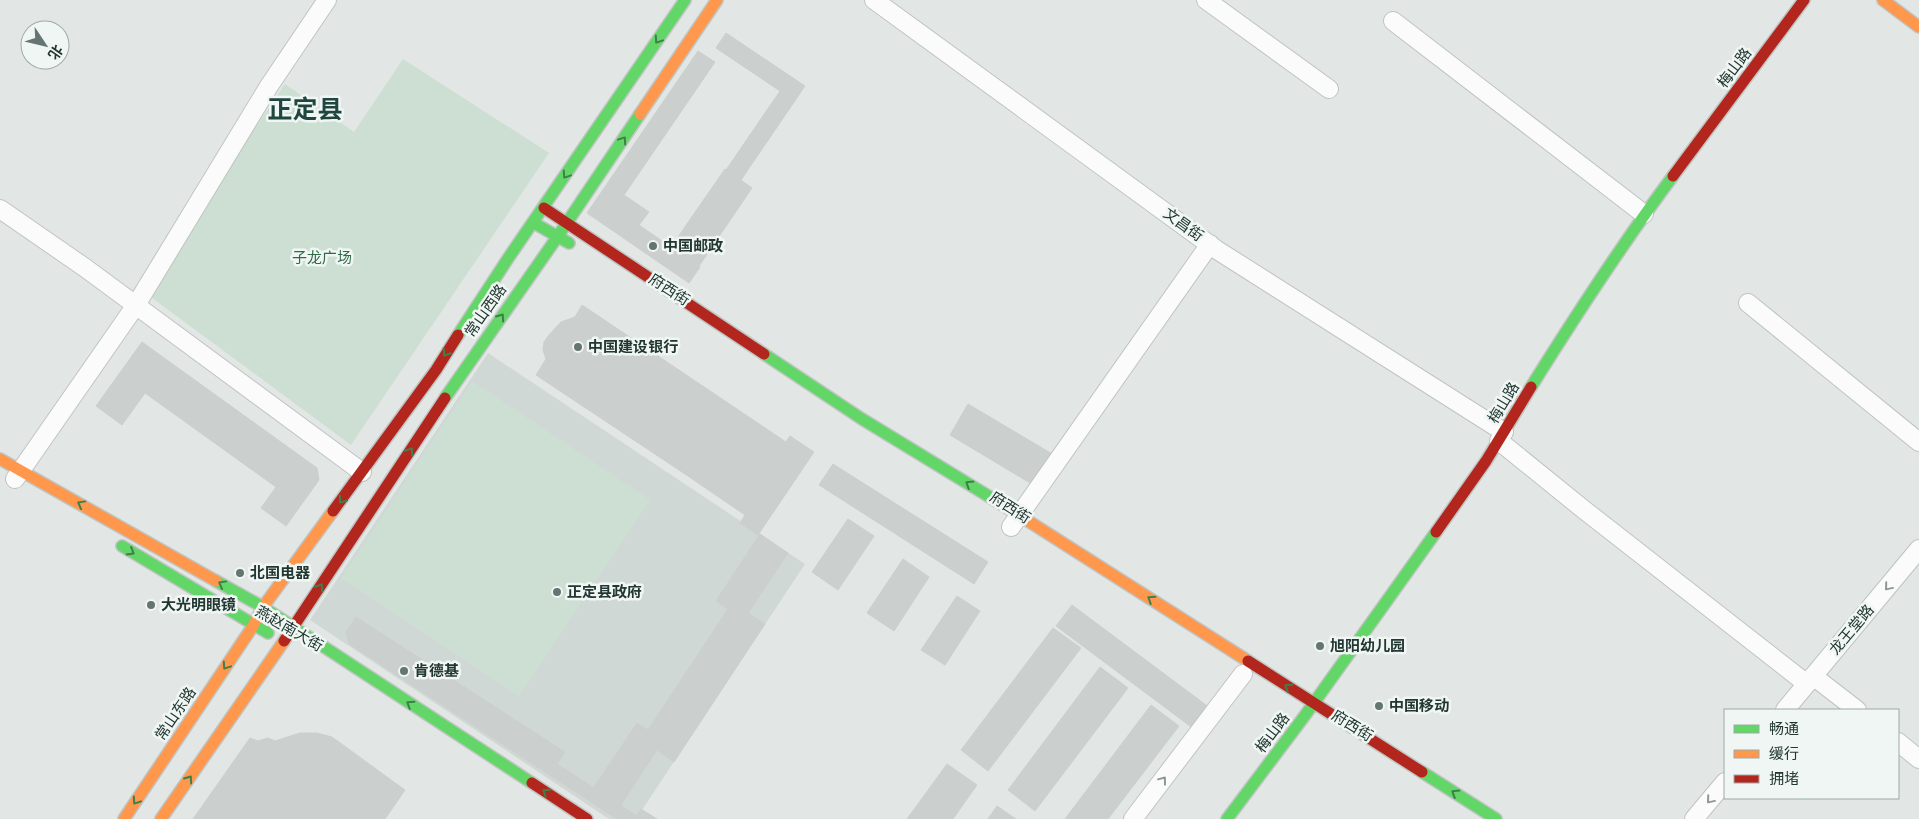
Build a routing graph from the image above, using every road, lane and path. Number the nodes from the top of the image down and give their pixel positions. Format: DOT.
graph roads {
  1 [pos="327,0"];
  2 [pos="685,0"];
  3 [pos="874,0"];
  4 [pos="1206,0"];
  5 [pos="1804,0"];
  6 [pos="1883,0"];
  7 [pos="716,1"];
  8 [pos="1393,21"];
  9 [pos="1919,27"];
  10 [pos="1328,89"];
  11 [pos="544,208"];
  12 [pos="0,209"];
  13 [pos="1644,214"];
  14 [pos="534,223"];
  15 [pos="566,223"];
  16 [pos="558,236"];
  17 [pos="1210,244"];
  18 [pos="582,252"];
  19 [pos="1748,303"];
  20 [pos="136,305"];
  21 [pos="800,392"];
  22 [pos="1502,436"];
  23 [pos="1919,442"];
  24 [pos="0,458"];
  25 [pos="906,459"];
  26 [pos="362,472"];
  27 [pos="14,477"];
  28 [pos="1013,524"];
  29 [pos="113,541"];
  30 [pos="1919,549"];
  31 [pos="263,607"];
  32 [pos="254,626"];
  33 [pos="293,628"];
  34 [pos="284,642"];
  35 [pos="296,650"];
  36 [pos="1243,674"];
  37 [pos="1810,680"];
  38 [pos="1313,703"];
  39 [pos="1786,709"];
  40 [pos="1854,709"];
  41 [pos="1899,743"];
  42 [pos="1919,759"];
  43 [pos="1724,783"];
  44 [pos="124,819"];
  45 [pos="161,819"];
  46 [pos="587,819"];
  47 [pos="1133,819"];
  48 [pos="1227,819"];
  49 [pos="1496,819"];
  50 [pos="1694,819"];
  1 -- 20 [label="street"];
  2 -- 11 [label="main road, 常山西路, one-way"];
  3 -- 17 [label="street, 文昌街"];
  4 -- 10 [label="street"];
  5 -- 13 [label="main road, 梅山路"];
  6 -- 9 [label="main road"];
  15 -- 7 [label="main road, 常山西路, one-way"];
  8 -- 13 [label="street"];
  11 -- 14 [label="main road, 常山西路"];
  11 -- 15 [label="main road"];
  12 -- 20 [label="street"];
  13 -- 22 [label="main road, 梅山路"];
  14 -- 16 [label="main road"];
  14 -- 26 [label="main road, 常山西路, one-way"];
  15 -- 16 [label="main road, 常山西路"];
  28 -- 15 [label="main road, one-way"];
  16 -- 18 [label="main road"];
  33 -- 16 [label="main road, 常山西路, one-way"];
  17 -- 22 [label="street, 文昌街"];
  17 -- 28 [label="street"];
  19 -- 23 [label="street"];
  20 -- 26 [label="street"];
  20 -- 27 [label="street"];
  21 -- 25 [label="main road"];
  22 -- 37 [label="street, 文昌街"];
  22 -- 38 [label="main road, 梅山路"];
  24 -- 27 [label="main road"];
  26 -- 31 [label="main road, 常山西路, one-way"];
  31 -- 27 [label="main road, one-way"];
  38 -- 28 [label="main road, one-way"];
  29 -- 32 [label="main road, 燕赵南大街, one-way"];
  30 -- 37 [label="street, 龙王堂路, one-way"];
  31 -- 32 [label="main road, 常山西路"];
  31 -- 33 [label="main road"];
  32 -- 34 [label="main road, 燕赵南大街"];
  32 -- 44 [label="main road, 常山东路, one-way"];
  33 -- 34 [label="main road, 常山西路"];
  46 -- 33 [label="main road, one-way"];
  34 -- 35 [label="main road, 燕赵南大街"];
  45 -- 34 [label="main road, one-way"];
  47 -- 36 [label="street, one-way"];
  37 -- 39 [label="street, 龙王堂路"];
  37 -- 40 [label="street, 文昌街"];
  38 -- 48 [label="main road, 梅山路"];
  49 -- 38 [label="main road, one-way"];
  41 -- 42 [label="street"];
  43 -- 50 [label="street, one-way"];
}
